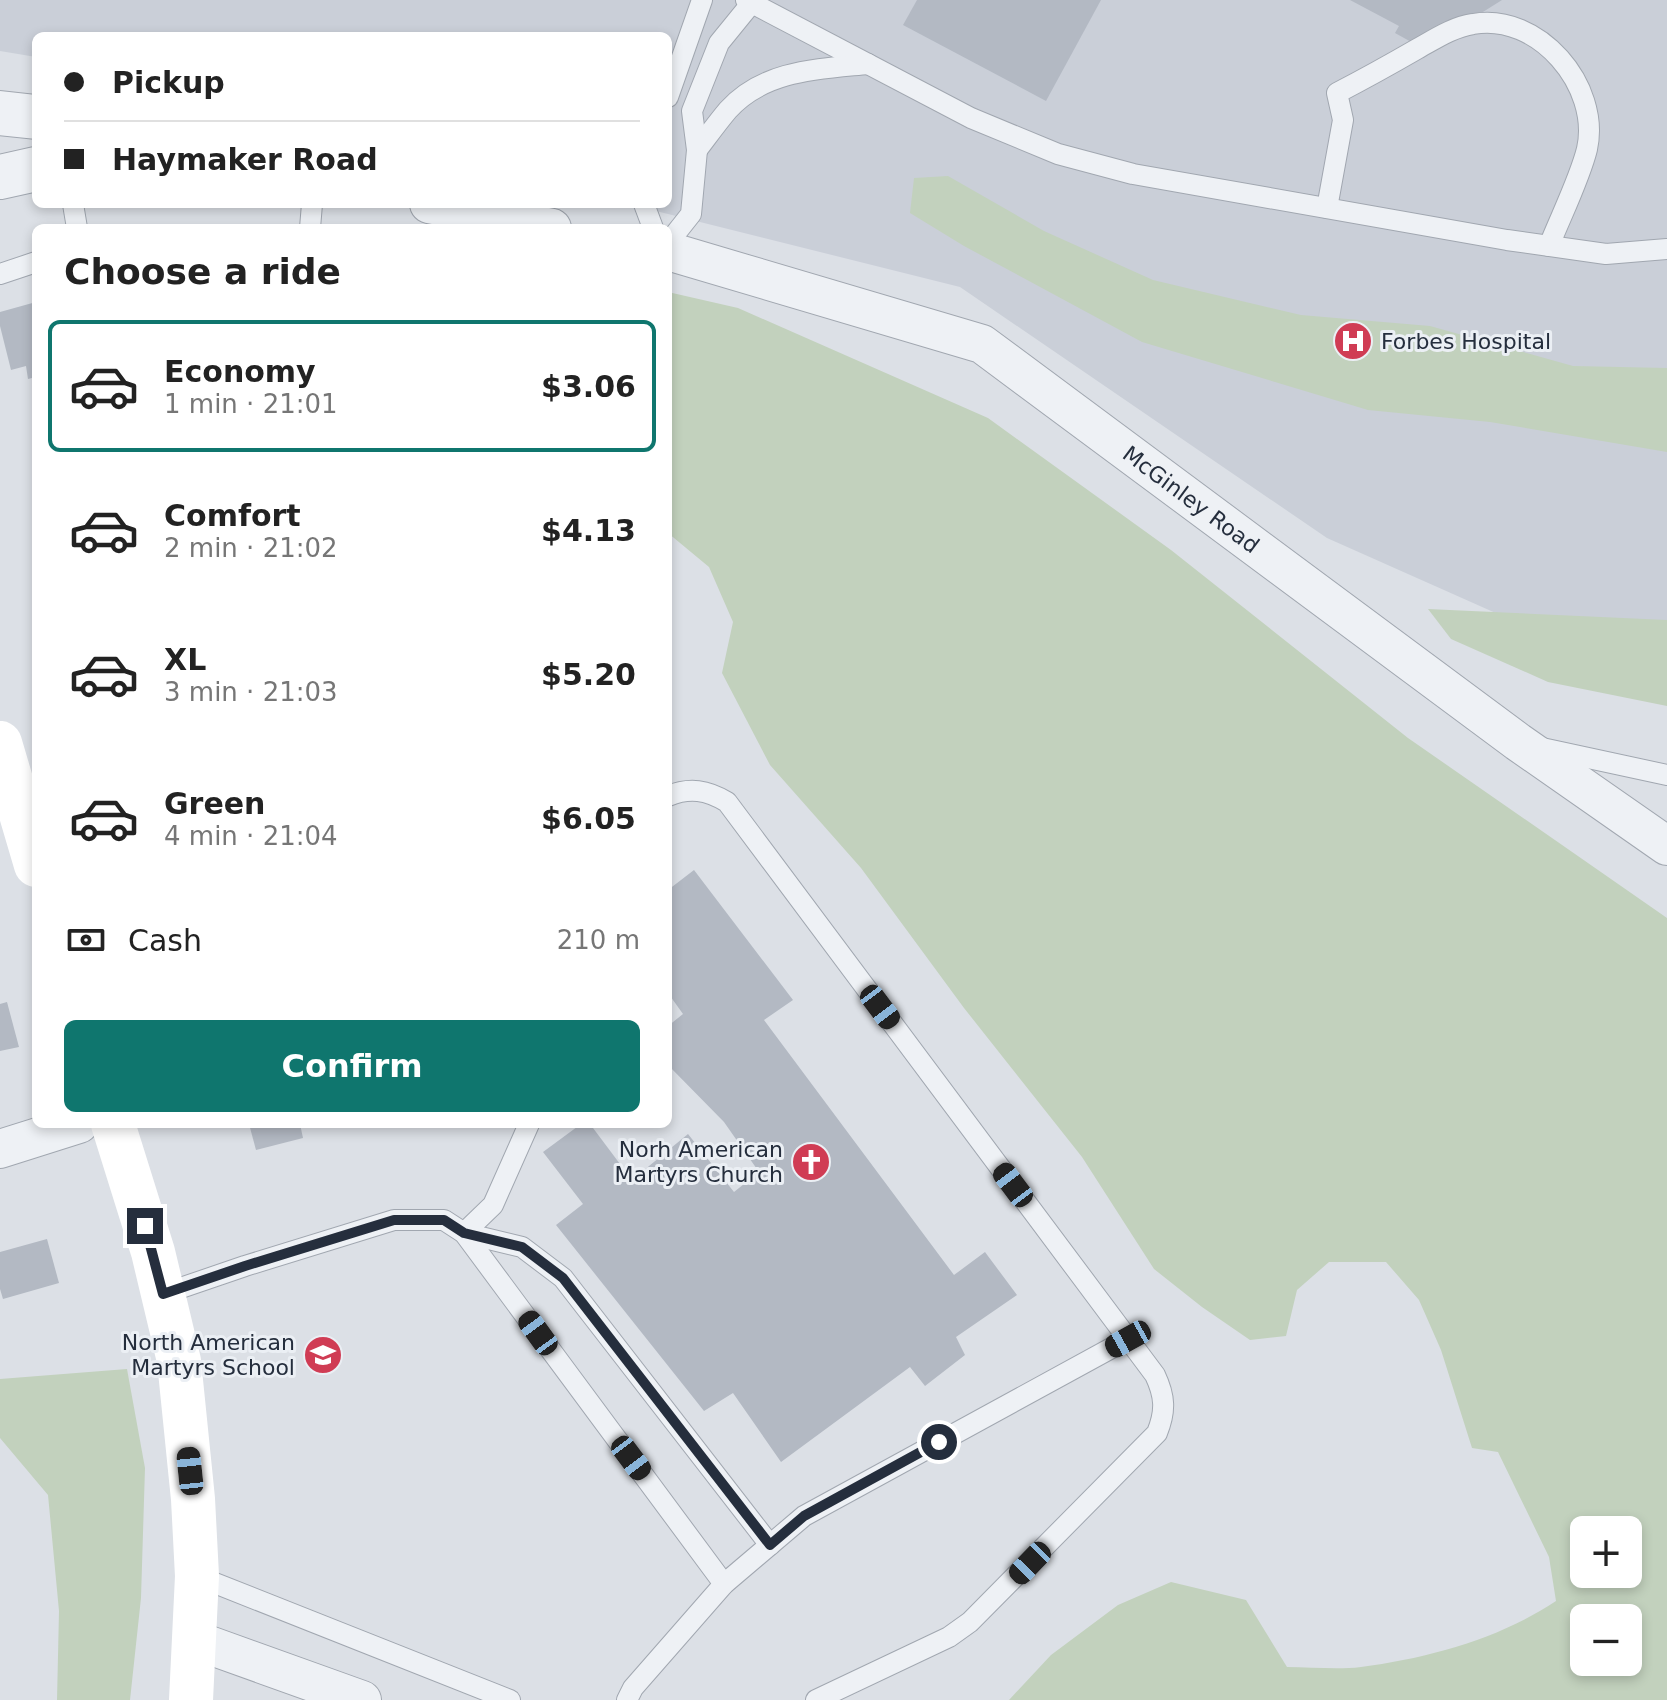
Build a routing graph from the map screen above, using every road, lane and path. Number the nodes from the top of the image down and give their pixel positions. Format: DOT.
graph roads {
  1 [pos="702,0"];
  2 [pos="751,1"];
  3 [pos="868,64"];
  4 [pos="672,86"];
  5 [pos="0,113"];
  6 [pos="32,117"];
  7 [pos="0,127"];
  8 [pos="32,127"];
  9 [pos="697,150"];
  10 [pos="32,157"];
  11 [pos="0,159"];
  12 [pos="32,170"];
  13 [pos="0,177"];
  14 [pos="450,208"];
  15 [pos="1327,208"];
  16 [pos="532,224"];
  17 [pos="672,238"];
  18 [pos="1549,246"];
  19 [pos="1667,249"];
  20 [pos="672,252"];
  21 [pos="32,263"];
  22 [pos="0,274"];
  23 [pos="1518,742"];
  24 [pos="0,743"];
  25 [pos="1667,775"];
  26 [pos="672,795"];
  27 [pos="1667,846"];
  28 [pos="27,850"];
  29 [pos="66,1128"];
  30 [pos="114,1128"];
  31 [pos="527,1128"];
  32 [pos="0,1149"];
  33 [pos="464,1233"];
  34 [pos="163,1294"];
  35 [pos="1128,1339"];
  36 [pos="770,1545"];
  37 [pos="197,1576"];
  38 [pos="724,1584"];
  39 [pos="195,1640"];
  40 [pos="191,1700"];
  41 [pos="362,1700"];
  42 [pos="510,1700"];
  43 [pos="627,1700"];
  44 [pos="816,1700"];
  1 -- 4 [label="lane"];
  2 -- 3 [label="lane"];
  2 -- 9 [label="lane"];
  3 -- 9 [label="lane"];
  3 -- 15 [label="lane"];
  5 -- 6 [label="street"];
  7 -- 8 [label="street"];
  9 -- 17 [label="lane"];
  10 -- 11 [label="street"];
  12 -- 13 [label="street"];
  14 -- 16 [label="street"];
  15 -- 18 [label="lane"];
  15 -- 18 [label="lane"];
  18 -- 19 [label="lane"];
  20 -- 23 [label="street, McGinley Road"];
  21 -- 22 [label="lane"];
  23 -- 25 [label="lane"];
  23 -- 27 [label="street, McGinley Road"];
  24 -- 28 [label="main road"];
  26 -- 35 [label="lane"];
  29 -- 32 [label="street"];
  30 -- 34 [label="main road"];
  31 -- 33 [label="lane"];
  33 -- 34 [label="lane"];
  33 -- 36 [label="lane"];
  33 -- 38 [label="lane"];
  34 -- 37 [label="main road"];
  35 -- 36 [label="lane"];
  35 -- 44 [label="lane"];
  36 -- 38 [label="lane"];
  37 -- 39 [label="main road"];
  37 -- 42 [label="lane"];
  38 -- 43 [label="lane"];
  39 -- 40 [label="main road"];
  39 -- 41 [label="street"];
}
